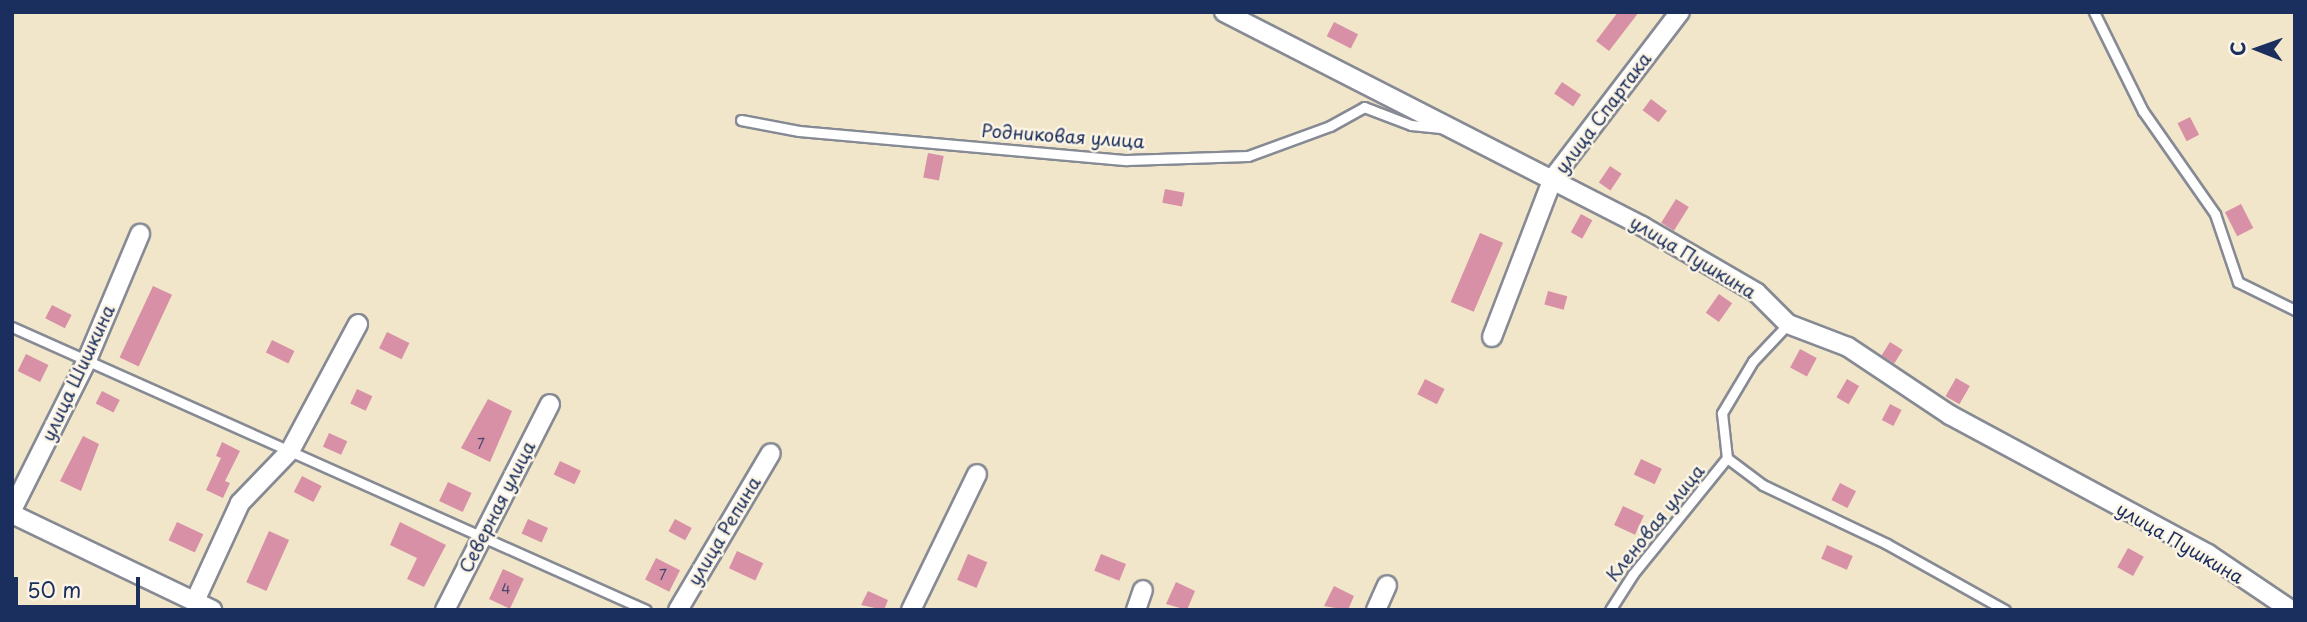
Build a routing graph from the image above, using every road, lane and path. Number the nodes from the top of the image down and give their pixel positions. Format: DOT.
graph roads {
  1 [pos="1224,12"];
  2 [pos="1680,12"];
  3 [pos="2094,12"];
  4 [pos="741,120"];
  5 [pos="1454,130"];
  6 [pos="1553,178"];
  7 [pos="140,234"];
  8 [pos="2295,310"];
  9 [pos="358,324"];
  10 [pos="1788,324"];
  11 [pos="12,327"];
  12 [pos="1492,337"];
  13 [pos="87,359"];
  14 [pos="550,404"];
  15 [pos="290,451"];
  16 [pos="771,453"];
  17 [pos="1727,458"];
  18 [pos="977,474"];
  19 [pos="12,512"];
  20 [pos="481,536"];
  21 [pos="1387,585"];
  22 [pos="1143,590"];
  23 [pos="195,601"];
  24 [pos="212,610"];
  25 [pos="444,610"];
  26 [pos="646,610"];
  27 [pos="678,610"];
  28 [pos="911,610"];
  29 [pos="1136,610"];
  30 [pos="1376,610"];
  31 [pos="1610,610"];
  32 [pos="2006,610"];
  33 [pos="2291,610"];
  1 -- 5 [label="street, улица Пушкина"];
  2 -- 6 [label="street, улица Спартака"];
  3 -- 8 [label="lane"];
  4 -- 5 [label="lane, Родниковая улица"];
  5 -- 6 [label="street, улица Пушкина"];
  6 -- 10 [label="street, улица Пушкина"];
  6 -- 12 [label="street, улица Спартака"];
  7 -- 13 [label="street, улица Шишкина"];
  9 -- 15 [label="street"];
  10 -- 17 [label="lane"];
  10 -- 33 [label="street, улица Пушкина"];
  11 -- 13 [label="lane"];
  13 -- 15 [label="lane"];
  13 -- 19 [label="street, улица Шишкина"];
  14 -- 20 [label="street, Северная улица"];
  15 -- 20 [label="lane"];
  15 -- 23 [label="street"];
  16 -- 27 [label="street, улица Репина"];
  17 -- 31 [label="lane, Кленовая улица"];
  17 -- 32 [label="lane"];
  18 -- 28 [label="street"];
  19 -- 23 [label="street"];
  20 -- 25 [label="street, Северная улица"];
  20 -- 26 [label="lane"];
  21 -- 30 [label="street"];
  22 -- 29 [label="street"];
  23 -- 24 [label="street"];
}
